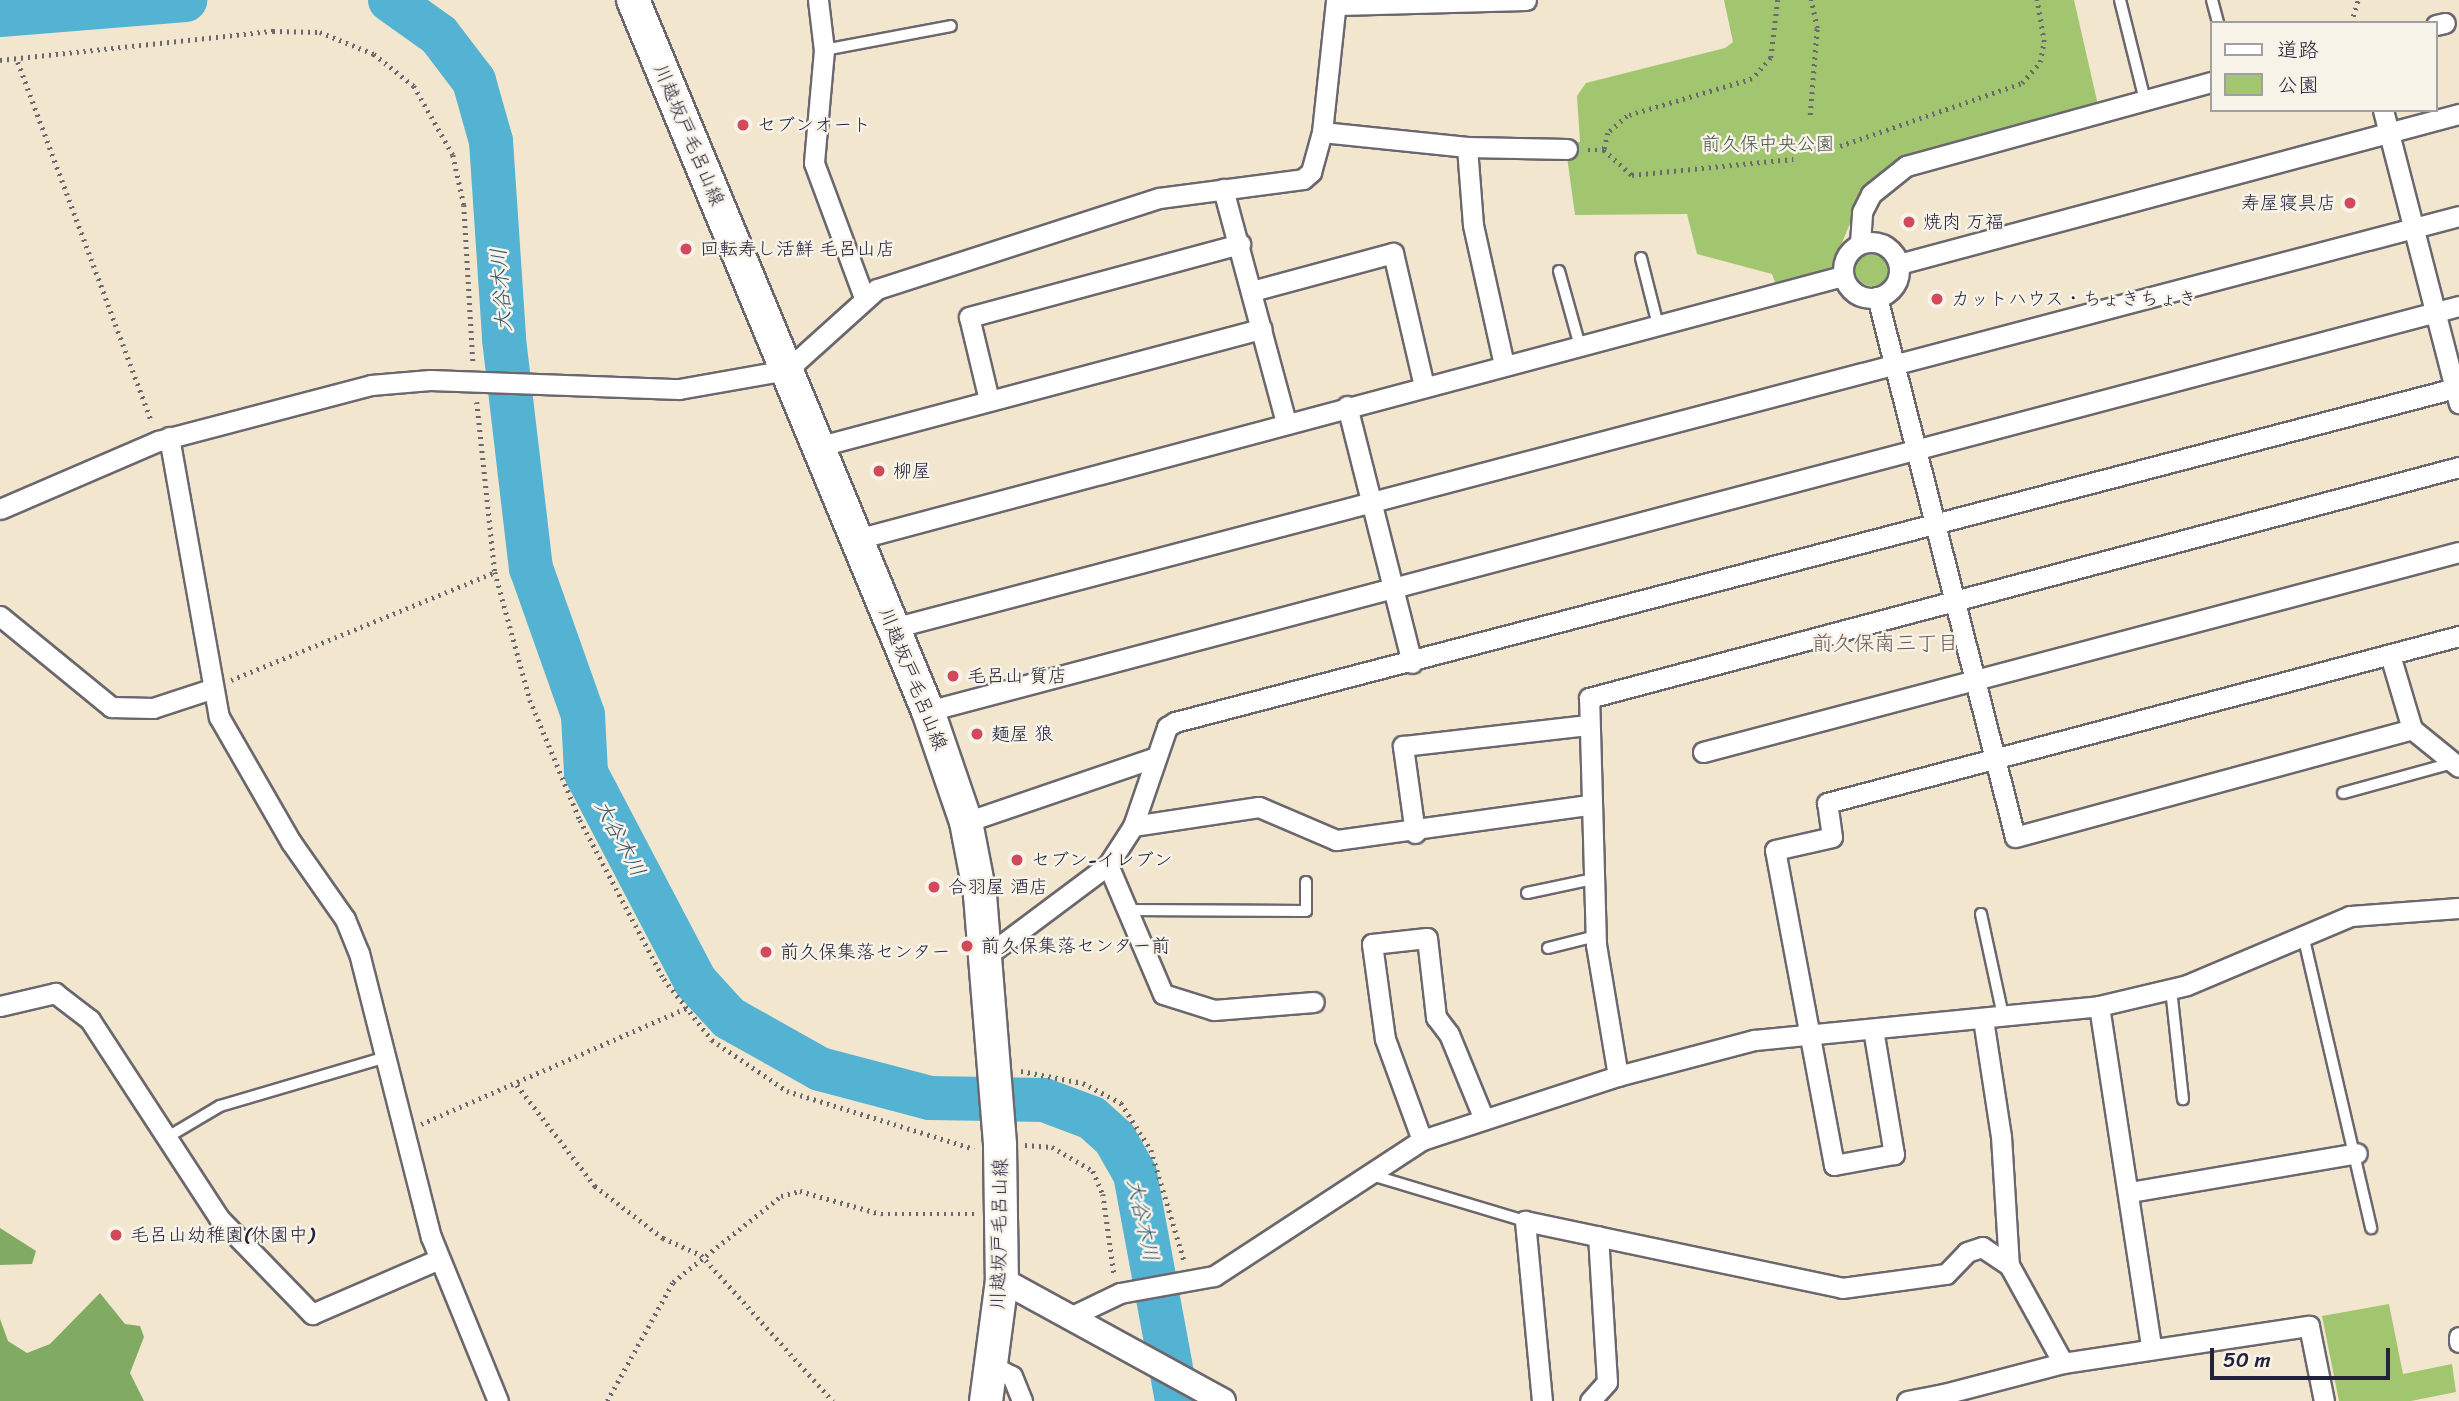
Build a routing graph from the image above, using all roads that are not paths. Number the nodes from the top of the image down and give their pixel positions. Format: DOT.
graph roads {
  1 [pos="633,0"];
  2 [pos="818,0"];
  3 [pos="1509,0"];
  4 [pos="1526,0"];
  5 [pos="2120,0"];
  6 [pos="2212,0"];
  7 [pos="1337,3"];
  8 [pos="2217,21"];
  9 [pos="951,26"];
  10 [pos="824,50"];
  11 [pos="2210,83"];
  12 [pos="2146,100"];
  13 [pos="2384,112"];
  14 [pos="2459,114"];
  15 [pos="1322,132"];
  16 [pos="2389,133"];
  17 [pos="1467,147"];
  18 [pos="1567,149"];
  19 [pos="1223,189"];
  20 [pos="2459,216"];
  21 [pos="2414,228"];
  22 [pos="1860,243"];
  23 [pos="1240,244"];
  24 [pos="1641,258"];
  25 [pos="1899,264"];
  26 [pos="1559,271"];
  27 [pos="1843,276"];
  28 [pos="1252,290"];
  29 [pos="863,295"];
  30 [pos="1877,297"];
  31 [pos="2459,306"];
  32 [pos="2435,312"];
  33 [pos="1658,325"];
  34 [pos="1262,329"];
  35 [pos="1580,346"];
  36 [pos="1895,363"];
  37 [pos="1504,365"];
  38 [pos="787,370"];
  39 [pos="1424,386"];
  40 [pos="2458,393"];
  41 [pos="989,400"];
  42 [pos="1348,406"];
  43 [pos="1286,423"];
  44 [pos="164,439"];
  45 [pos="817,447"];
  46 [pos="1917,452"];
  47 [pos="2459,467"];
  48 [pos="1372,501"];
  49 [pos="0,509"];
  50 [pos="1935,525"];
  51 [pos="857,539"];
  52 [pos="2459,552"];
  53 [pos="1395,586"];
  54 [pos="1955,604"];
  55 [pos="0,617"];
  56 [pos="893,628"];
  57 [pos="2459,636"];
  58 [pos="2390,655"];
  59 [pos="1412,663"];
  60 [pos="1973,681"];
  61 [pos="211,689"];
  62 [pos="928,711"];
  63 [pos="1587,725"];
  64 [pos="2412,729"];
  65 [pos="1703,752"];
  66 [pos="1156,757"];
  67 [pos="1994,758"];
  68 [pos="2454,765"];
  69 [pos="2343,793"];
  70 [pos="1589,804"];
  71 [pos="966,822"];
  72 [pos="1133,826"];
  73 [pos="1415,833"];
  74 [pos="1108,865"];
  75 [pos="1593,879"];
  76 [pos="1306,882"];
  77 [pos="1527,893"];
  78 [pos="2459,908"];
  79 [pos="1128,910"];
  80 [pos="1981,914"];
  81 [pos="2302,934"];
  82 [pos="1596,936"];
  83 [pos="1548,948"];
  84 [pos="985,957"];
  85 [pos="2171,989"];
  86 [pos="1314,1002"];
  87 [pos="0,1006"];
  88 [pos="2099,1006"];
  89 [pos="1993,1018"];
  90 [pos="1873,1029"];
  91 [pos="1808,1036"];
  92 [pos="387,1057"];
  93 [pos="1618,1076"];
  94 [pos="2183,1098"];
  95 [pos="1483,1117"];
  96 [pos="163,1139"];
  97 [pos="1422,1140"];
  98 [pos="2357,1153"];
  99 [pos="1367,1174"];
  100 [pos="2130,1192"];
  101 [pos="1524,1221"];
  102 [pos="2371,1228"];
  103 [pos="1598,1236"];
  104 [pos="439,1259"];
  105 [pos="2009,1265"];
  106 [pos="1002,1280"];
  107 [pos="1072,1316"];
  108 [pos="2459,1336"];
  109 [pos="2459,1342"];
  110 [pos="2151,1347"];
  111 [pos="2063,1363"];
  112 [pos="992,1367"];
  113 [pos="1216,1397"];
  114 [pos="1944,1398"];
  115 [pos="498,1401"];
  116 [pos="986,1401"];
  117 [pos="1022,1401"];
  118 [pos="1542,1401"];
  119 [pos="1590,1401"];
  120 [pos="1907,1401"];
  121 [pos="2324,1401"];
  1 -- 38 [label="main road, 川越坂戸毛呂山線"];
  2 -- 10 [label="street"];
  3 -- 4 [label="street"];
  3 -- 7 [label="street"];
  5 -- 12 [label="lane"];
  6 -- 8 [label="lane"];
  7 -- 15 [label="street"];
  9 -- 10 [label="lane"];
  10 -- 29 [label="street"];
  11 -- 12 [label="street"];
  12 -- 22 [label="street"];
  13 -- 16 [label="street"];
  14 -- 16 [label="street"];
  15 -- 17 [label="street"];
  15 -- 19 [label="street"];
  16 -- 21 [label="street"];
  16 -- 25 [label="street"];
  17 -- 18 [label="street"];
  17 -- 37 [label="street"];
  19 -- 23 [label="street"];
  19 -- 29 [label="street"];
  20 -- 21 [label="street"];
  21 -- 32 [label="street"];
  21 -- 36 [label="street"];
  22 -- 25 [label="street"];
  22 -- 27 [label="street"];
  23 -- 28 [label="street"];
  23 -- 41 [label="street"];
  24 -- 33 [label="lane"];
  25 -- 30 [label="street"];
  26 -- 35 [label="lane"];
  27 -- 30 [label="street"];
  27 -- 33 [label="street"];
  28 -- 34 [label="street"];
  28 -- 39 [label="street"];
  29 -- 38 [label="street"];
  30 -- 36 [label="street"];
  31 -- 32 [label="street"];
  32 -- 40 [label="street"];
  32 -- 46 [label="street"];
  33 -- 35 [label="street"];
  34 -- 41 [label="street"];
  34 -- 43 [label="street"];
  35 -- 37 [label="street"];
  36 -- 46 [label="street"];
  36 -- 48 [label="street"];
  37 -- 39 [label="street"];
  38 -- 44 [label="street"];
  38 -- 45 [label="main road, 川越坂戸毛呂山線"];
  39 -- 42 [label="street"];
  40 -- 50 [label="street"];
  41 -- 45 [label="street"];
  42 -- 43 [label="street"];
  42 -- 48 [label="street"];
  43 -- 51 [label="street"];
  44 -- 49 [label="street"];
  44 -- 61 [label="street"];
  45 -- 51 [label="main road, 川越坂戸毛呂山線"];
  46 -- 50 [label="street"];
  46 -- 53 [label="street"];
  47 -- 54 [label="street"];
  48 -- 53 [label="street"];
  48 -- 56 [label="street"];
  50 -- 54 [label="street"];
  50 -- 59 [label="street"];
  51 -- 56 [label="main road, 川越坂戸毛呂山線"];
  52 -- 60 [label="street"];
  53 -- 59 [label="street"];
  53 -- 62 [label="street"];
  54 -- 60 [label="street"];
  54 -- 63 [label="street"];
  55 -- 61 [label="street"];
  56 -- 62 [label="main road, 川越坂戸毛呂山線"];
  57 -- 58 [label="street"];
  58 -- 64 [label="street"];
  58 -- 67 [label="street"];
  59 -- 66 [label="street"];
  60 -- 65 [label="street"];
  60 -- 67 [label="street"];
  61 -- 92 [label="street"];
  62 -- 71 [label="main road, 川越坂戸毛呂山線"];
  63 -- 70 [label="street"];
  63 -- 73 [label="street"];
  64 -- 67 [label="street"];
  64 -- 68 [label="street"];
  66 -- 71 [label="street"];
  66 -- 72 [label="street"];
  67 -- 91 [label="street"];
  68 -- 69 [label="lane"];
  70 -- 73 [label="street"];
  70 -- 75 [label="street"];
  71 -- 84 [label="main road, 川越坂戸毛呂山線"];
  72 -- 73 [label="street"];
  72 -- 74 [label="street"];
  74 -- 79 [label="street"];
  74 -- 84 [label="street"];
  75 -- 77 [label="lane"];
  75 -- 82 [label="street"];
  76 -- 79 [label="lane"];
  78 -- 81 [label="street"];
  79 -- 86 [label="street"];
  80 -- 89 [label="lane"];
  81 -- 85 [label="street"];
  81 -- 98 [label="lane"];
  82 -- 83 [label="lane"];
  82 -- 93 [label="street"];
  84 -- 106 [label="main road, 川越坂戸毛呂山線"];
  85 -- 88 [label="street"];
  85 -- 94 [label="lane"];
  87 -- 96 [label="street"];
  88 -- 89 [label="street"];
  88 -- 100 [label="street"];
  89 -- 90 [label="street"];
  89 -- 105 [label="street"];
  90 -- 91 [label="street"];
  90 -- 91 [label="street"];
  91 -- 93 [label="street"];
  92 -- 96 [label="lane"];
  92 -- 104 [label="street"];
  93 -- 95 [label="street"];
  95 -- 97 [label="street"];
  95 -- 97 [label="street"];
  96 -- 104 [label="street"];
  97 -- 99 [label="street"];
  98 -- 100 [label="street"];
  98 -- 102 [label="lane"];
  99 -- 101 [label="lane"];
  99 -- 107 [label="street"];
  100 -- 110 [label="street"];
  101 -- 103 [label="street"];
  101 -- 118 [label="street"];
  103 -- 105 [label="street"];
  103 -- 119 [label="street"];
  104 -- 115 [label="street"];
  105 -- 111 [label="street"];
  106 -- 107 [label="street"];
  106 -- 112 [label="main road, 川越坂戸毛呂山線"];
  107 -- 113 [label="street"];
  108 -- 109 [label="street"];
  110 -- 111 [label="street"];
  110 -- 121 [label="street"];
  111 -- 114 [label="street"];
  112 -- 116 [label="main road, 川越坂戸毛呂山線"];
  112 -- 117 [label="street"];
  114 -- 120 [label="street"];
}
